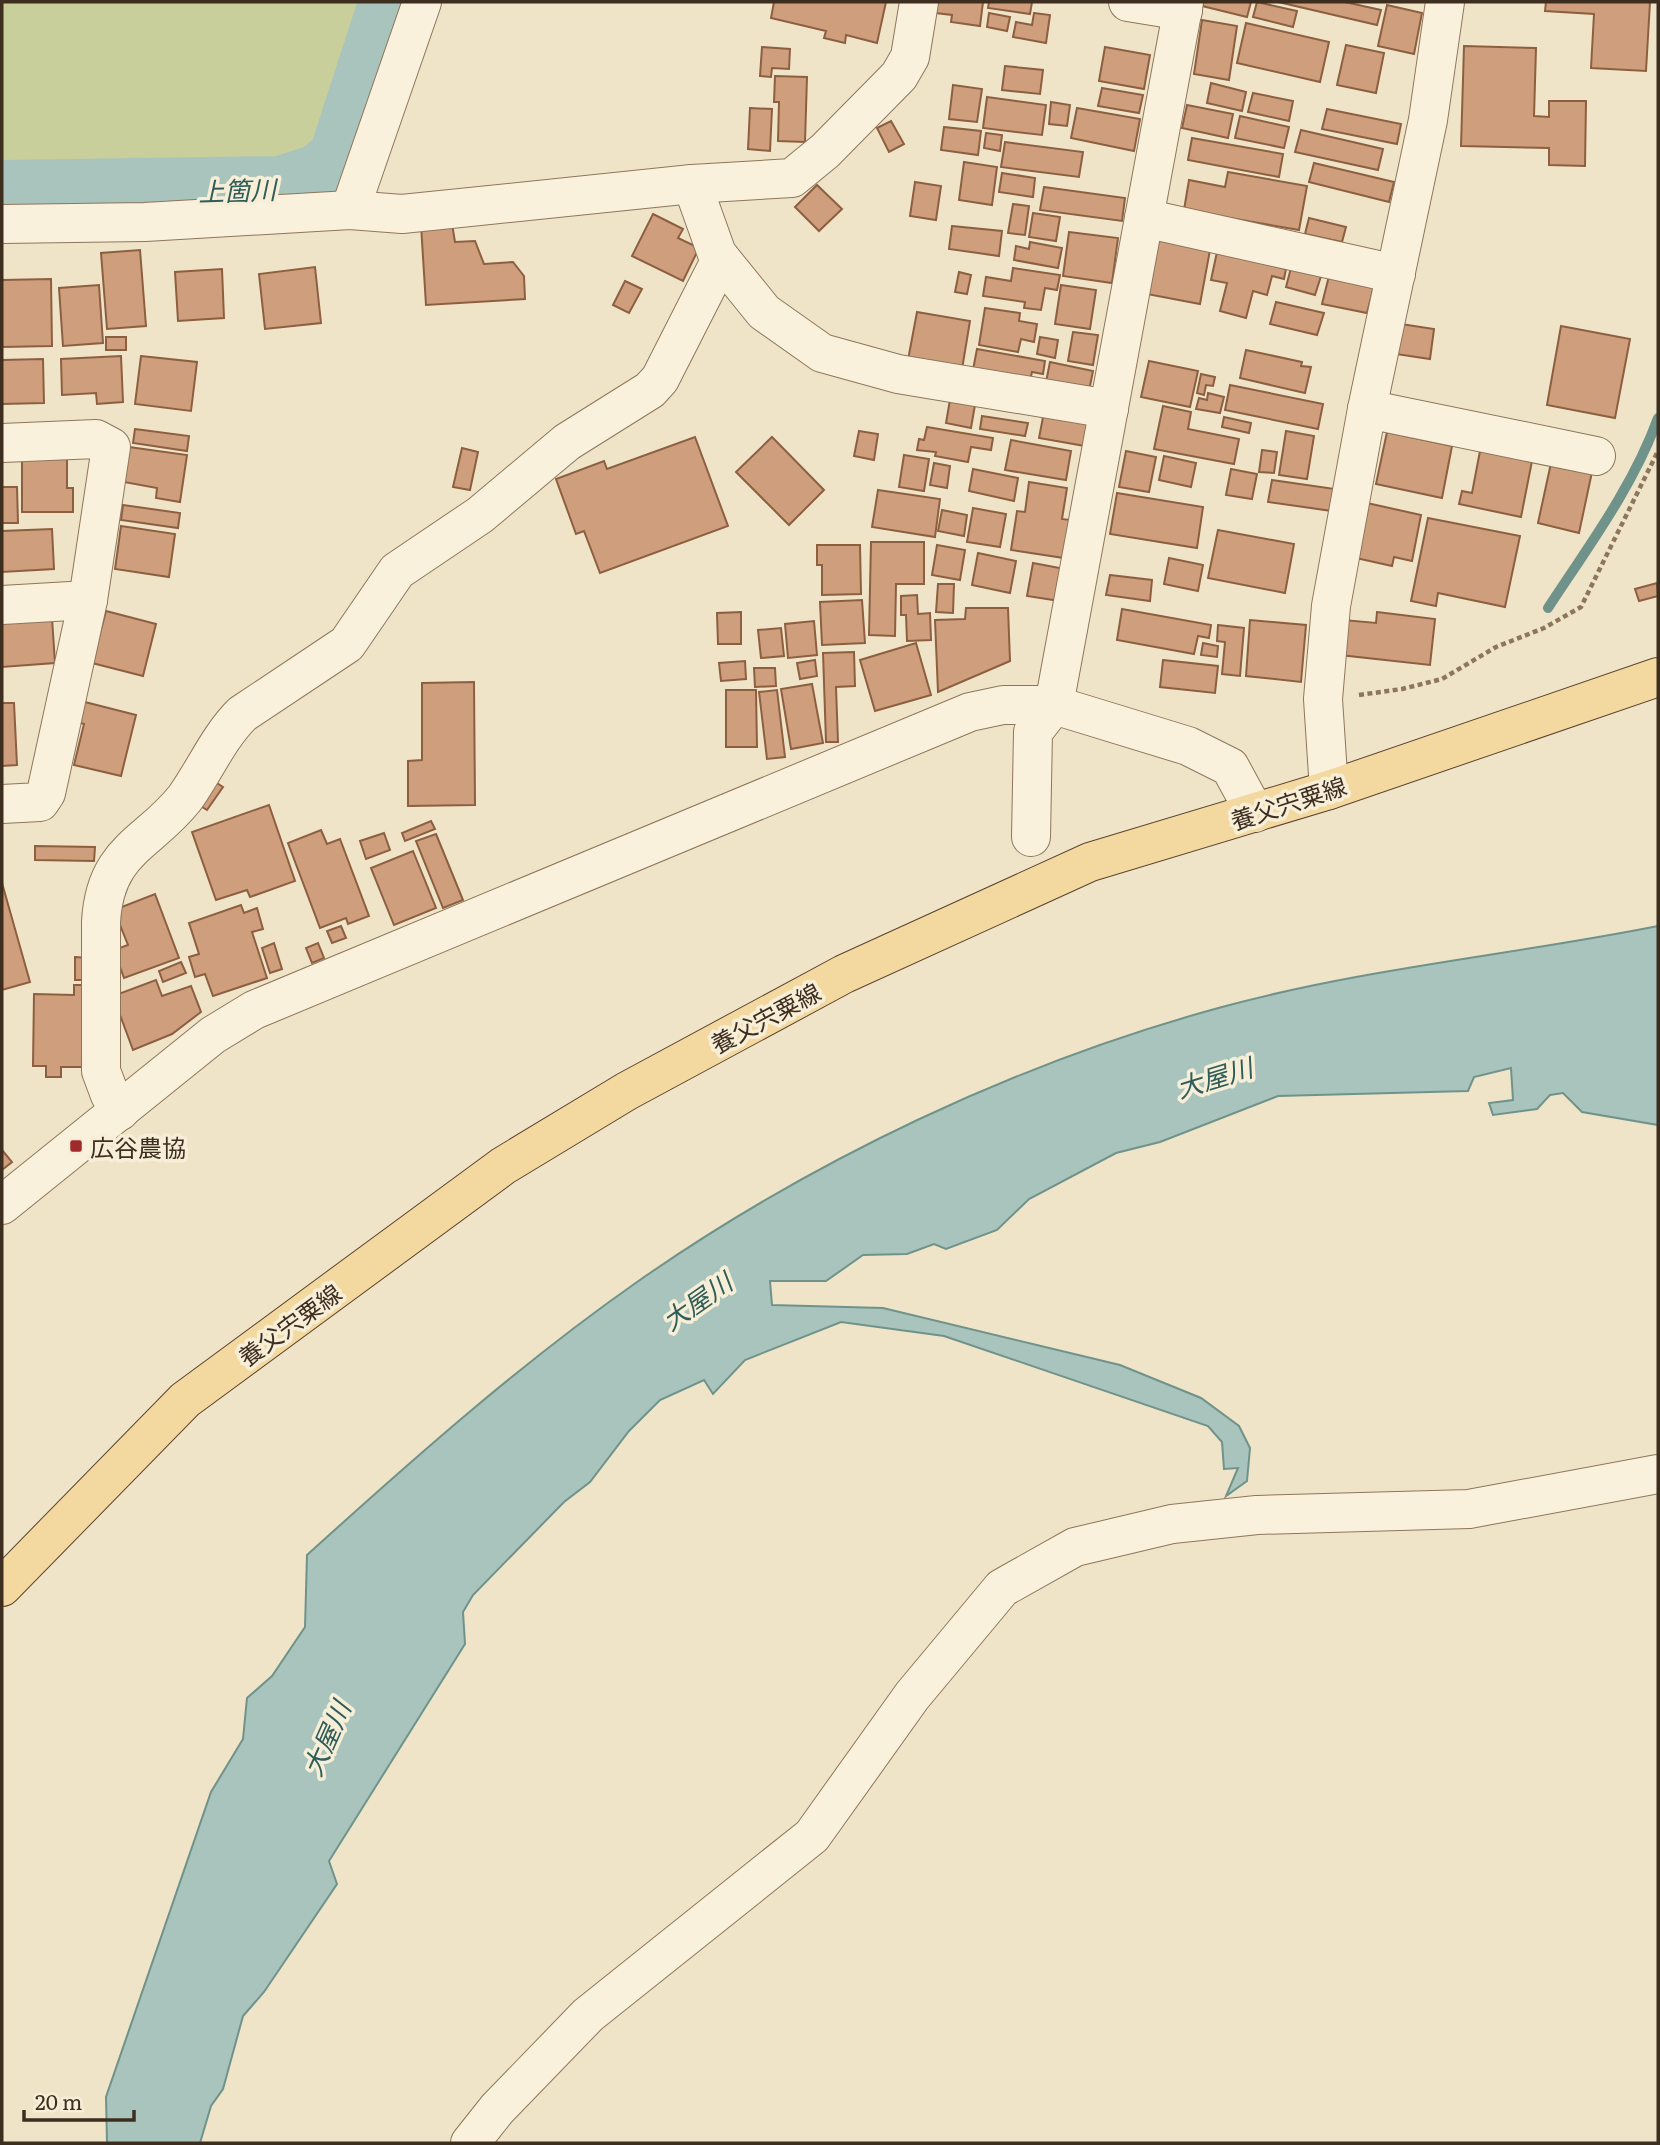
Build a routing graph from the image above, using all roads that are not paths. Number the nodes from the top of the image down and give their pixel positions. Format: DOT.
graph roads {
  1 [pos="422,2"];
  2 [pos="919,2"];
  3 [pos="1128,2"];
  4 [pos="1445,2"];
  5 [pos="1183,6"];
  6 [pos="692,184"];
  7 [pos="350,210"];
  8 [pos="1144,218"];
  9 [pos="2,224"];
  10 [pos="721,259"];
  11 [pos="1396,274"];
  12 [pos="1109,409"];
  13 [pos="1367,409"];
  14 [pos="2,443"];
  15 [pos="1596,456"];
  16 [pos="88,600"];
  17 [pos="2,605"];
  18 [pos="1658,677"];
  19 [pos="1054,705"];
  20 [pos="1329,790"];
  21 [pos="2,804"];
  22 [pos="1255,813"];
  23 [pos="1031,837"];
  24 [pos="120,1111"];
  25 [pos="2,1205"];
  26 [pos="1658,1475"];
  27 [pos="2,1587"];
  28 [pos="470,2143"];
  1 -- 7 [label="street"];
  2 -- 6 [label="street"];
  3 -- 5 [label="street"];
  4 -- 11 [label="street"];
  5 -- 8 [label="street"];
  6 -- 7 [label="street"];
  6 -- 10 [label="street"];
  7 -- 9 [label="street"];
  8 -- 11 [label="street"];
  8 -- 12 [label="street"];
  10 -- 12 [label="street"];
  10 -- 24 [label="street"];
  11 -- 13 [label="street"];
  12 -- 19 [label="street"];
  13 -- 15 [label="street"];
  13 -- 20 [label="street"];
  14 -- 16 [label="street"];
  16 -- 17 [label="street"];
  16 -- 21 [label="street"];
  18 -- 20 [label="main road, 養父宍粟線"];
  19 -- 22 [label="street"];
  19 -- 23 [label="street"];
  19 -- 24 [label="street"];
  20 -- 22 [label="main road, 養父宍粟線"];
  22 -- 27 [label="main road, 養父宍粟線"];
  24 -- 25 [label="street"];
  26 -- 28 [label="street"];
}
